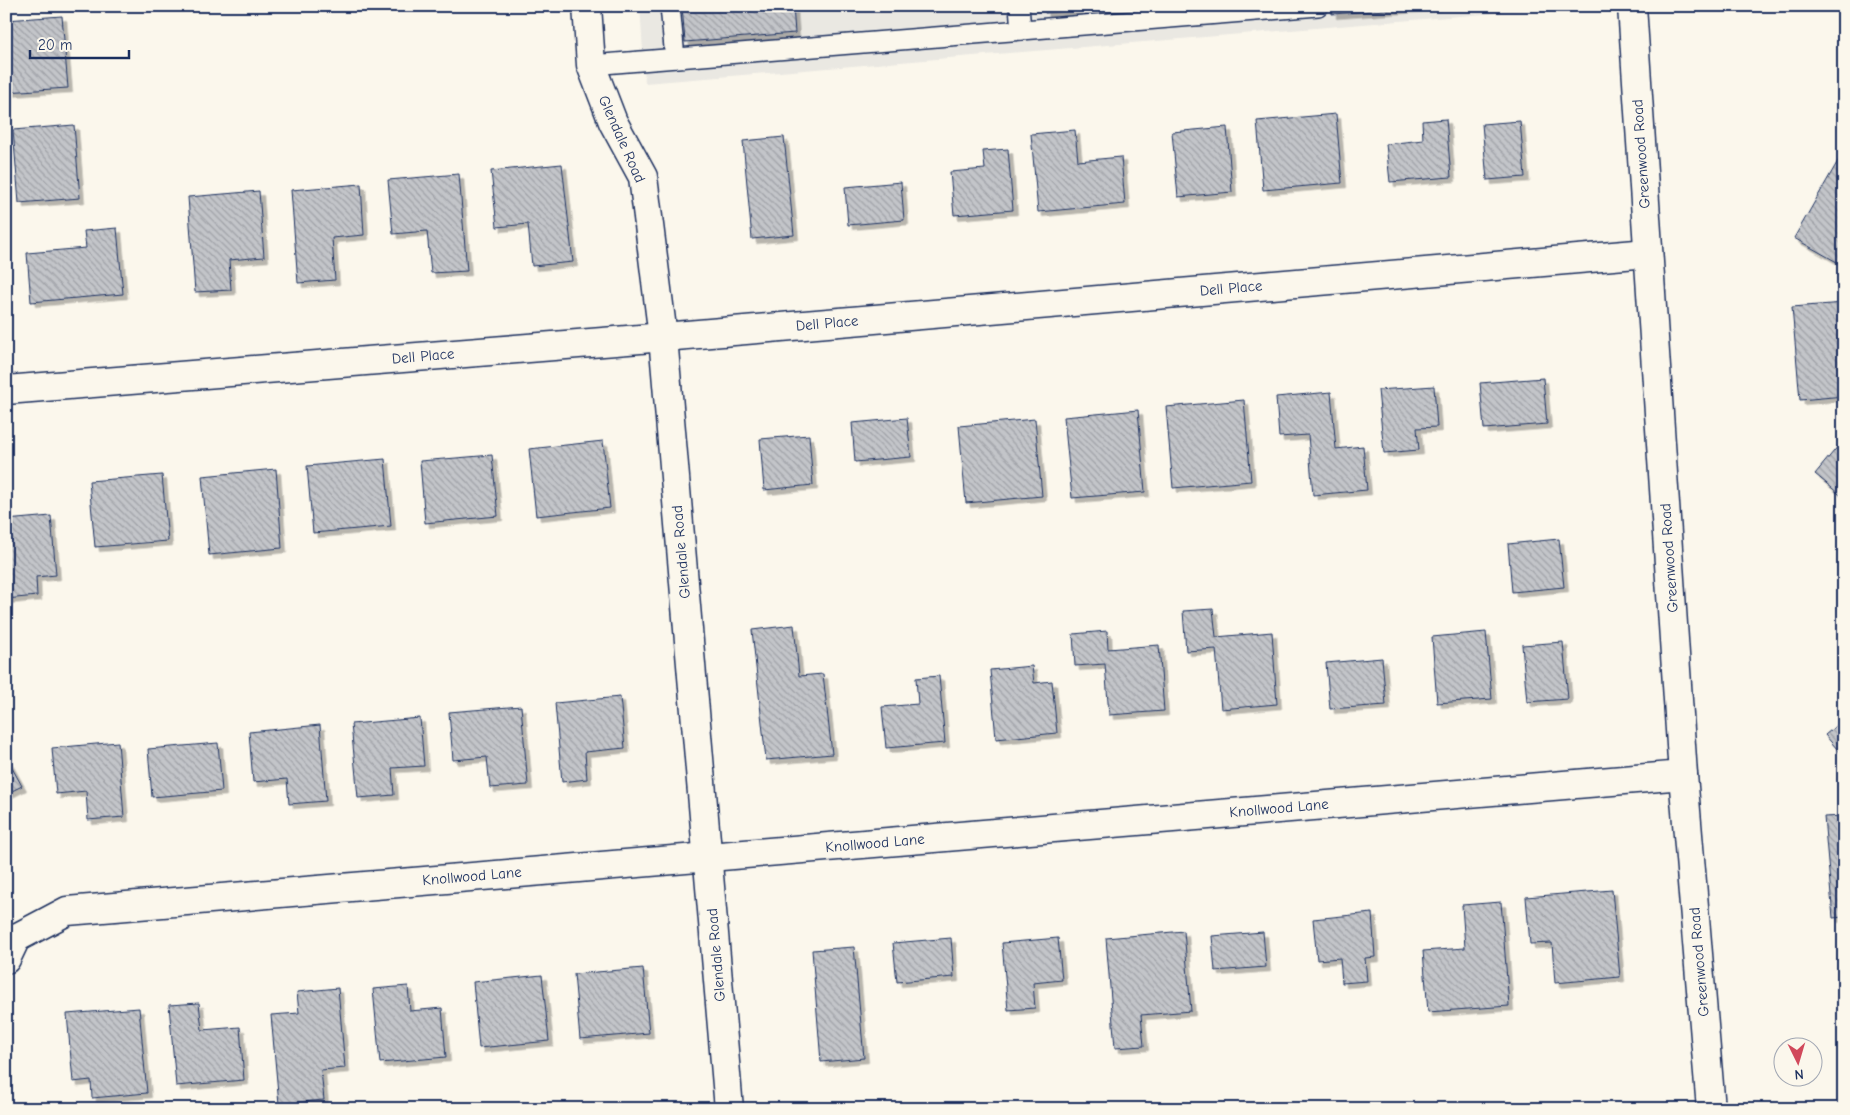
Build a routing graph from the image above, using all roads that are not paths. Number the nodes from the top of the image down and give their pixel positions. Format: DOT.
graph roads {
  1 [pos="587,6"];
  2 [pos="670,6"];
  3 [pos="1019,6"];
  4 [pos="1318,6"];
  5 [pos="1632,6"];
  6 [pos="1021,30"];
  7 [pos="675,58"];
  8 [pos="591,65"];
  9 [pos="1648,253"];
  10 [pos="663,337"];
  11 [pos="6,390"];
  12 [pos="1684,775"];
  13 [pos="707,857"];
  14 [pos="6,959"];
  15 [pos="728,1109"];
  16 [pos="1711,1109"];
  1 -- 8 [label="street, Glendale Road"];
  2 -- 7 [label="lane"];
  3 -- 6 [label="lane"];
  4 -- 6 [label="lane"];
  5 -- 9 [label="street, Greenwood Road"];
  6 -- 7 [label="lane"];
  7 -- 8 [label="lane"];
  8 -- 10 [label="street, Glendale Road"];
  9 -- 10 [label="street, Dell Place"];
  9 -- 12 [label="street, Greenwood Road"];
  10 -- 11 [label="street, Dell Place"];
  10 -- 13 [label="street, Glendale Road"];
  12 -- 13 [label="street, Knollwood Lane"];
  12 -- 16 [label="street, Greenwood Road"];
  13 -- 14 [label="street, Knollwood Lane"];
  13 -- 15 [label="street, Glendale Road"];
}
